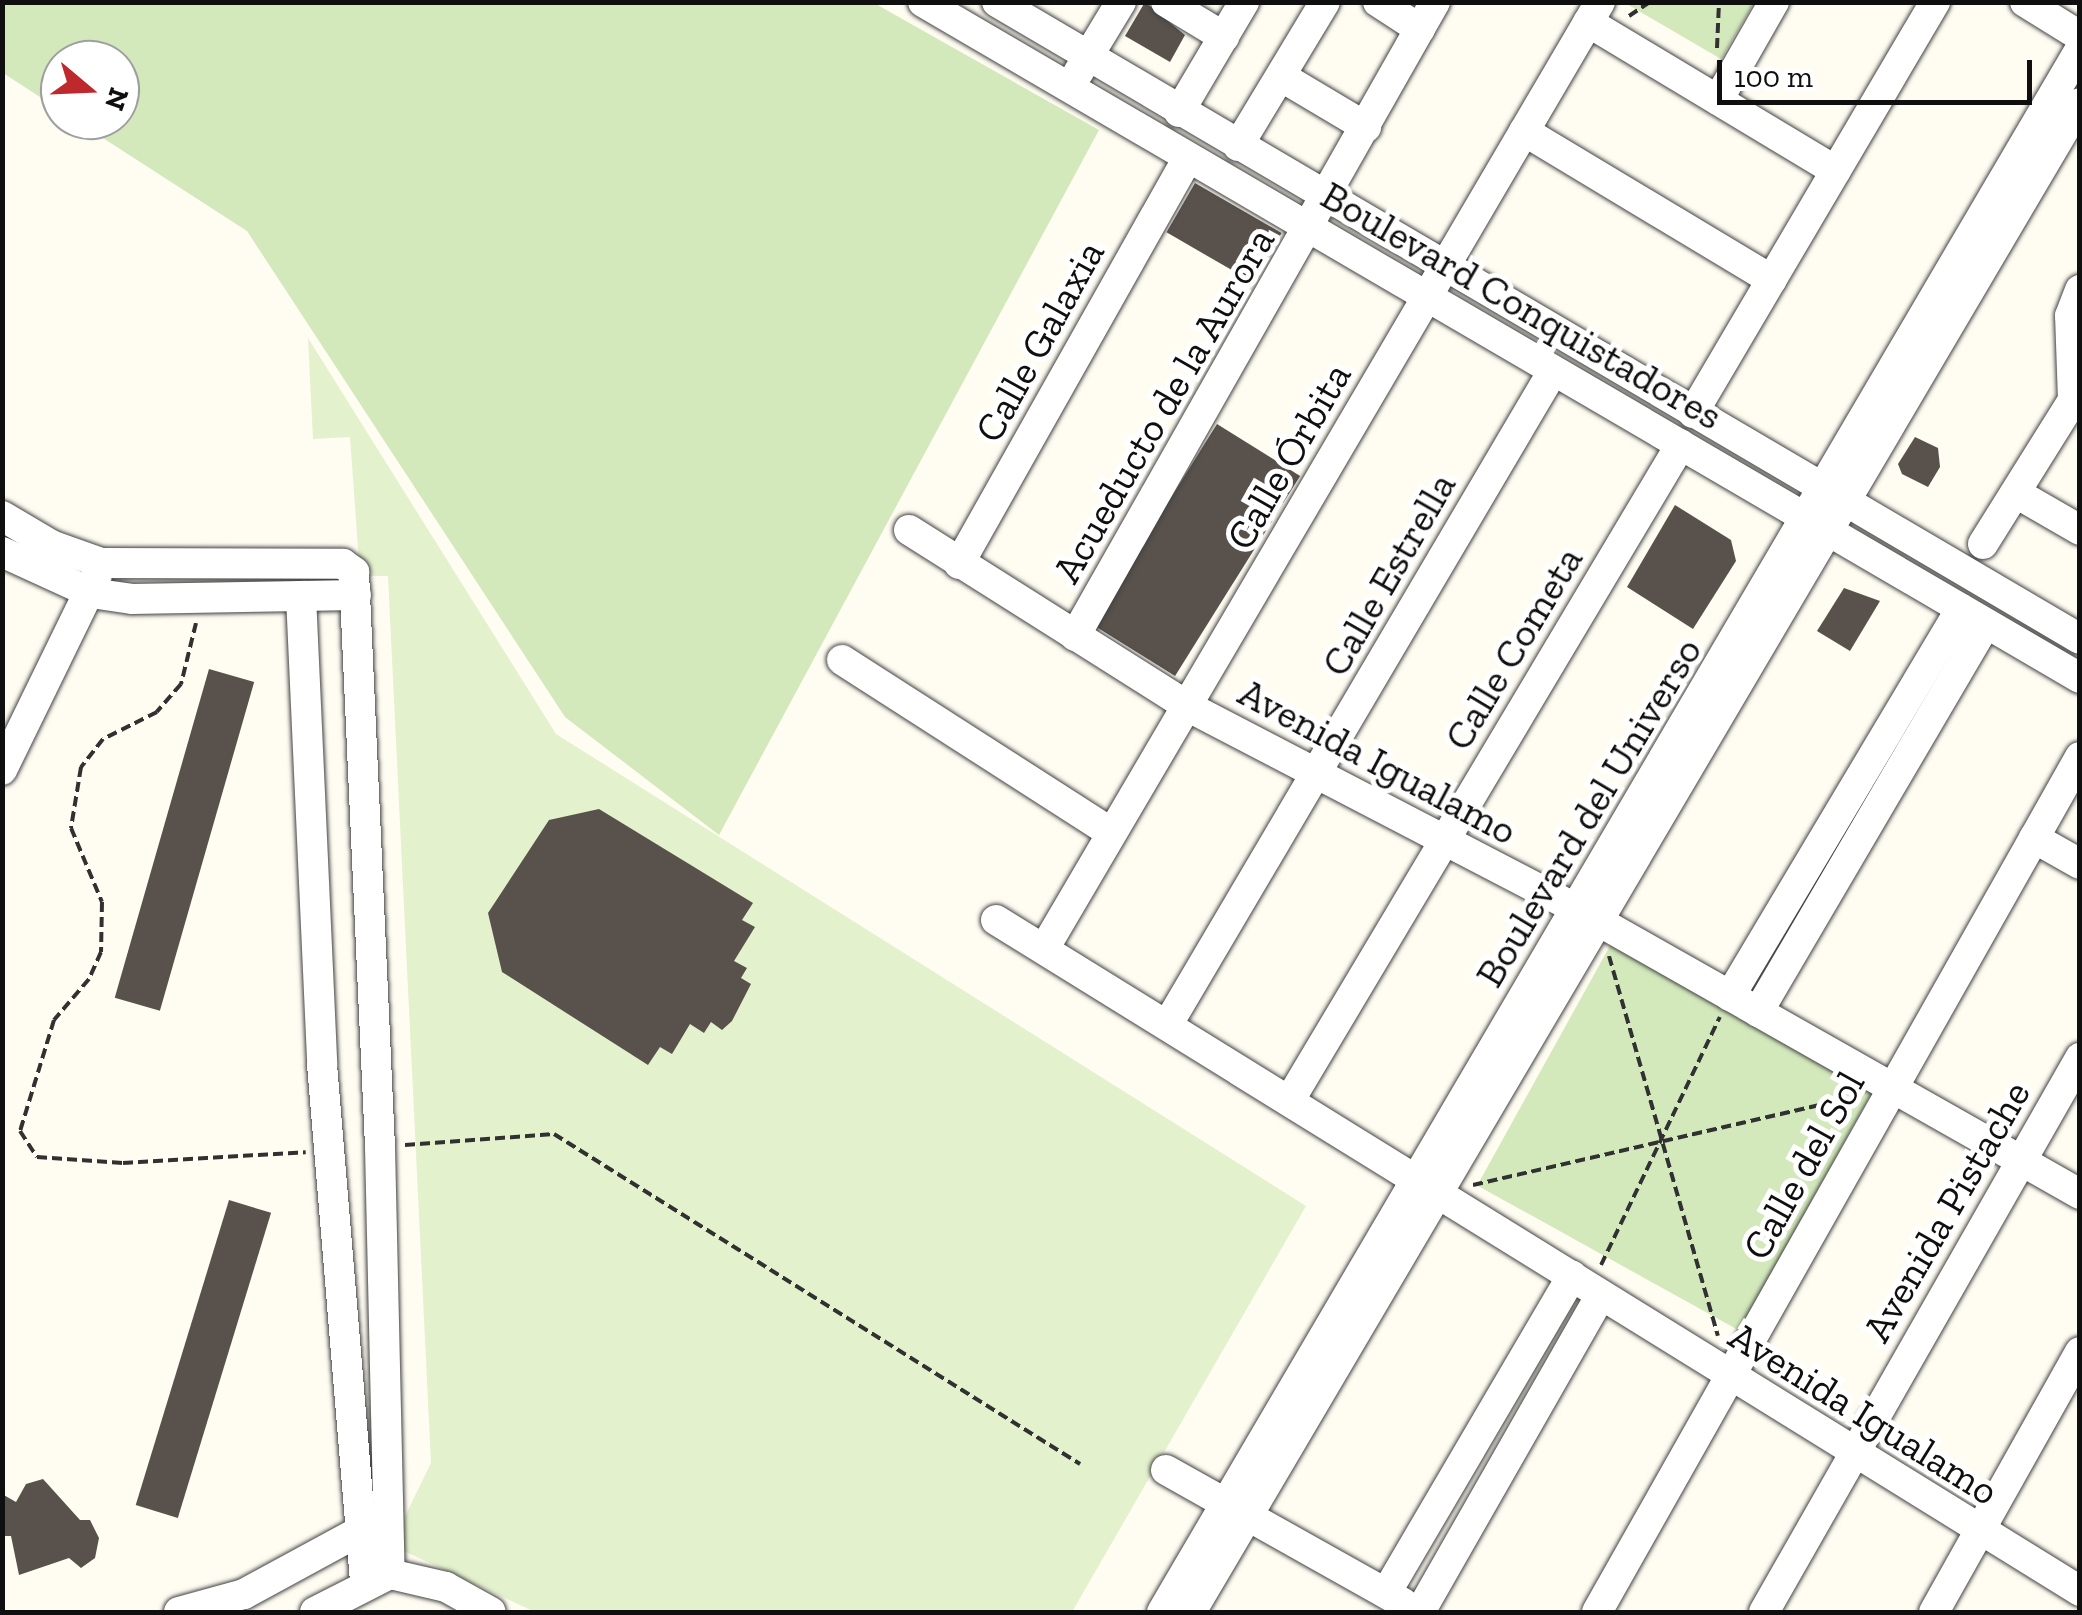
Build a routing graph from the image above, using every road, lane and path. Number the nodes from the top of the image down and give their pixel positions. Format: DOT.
graph roads {
  1 [pos="923,2"];
  2 [pos="997,2"];
  3 [pos="1120,2"];
  4 [pos="1166,2"];
  5 [pos="1244,2"];
  6 [pos="1325,2"];
  7 [pos="1378,2"];
  8 [pos="1436,2"];
  9 [pos="1774,2"];
  10 [pos="1935,2"];
  11 [pos="2025,2"];
  12 [pos="1594,12"];
  13 [pos="1420,29"];
  14 [pos="2080,36"];
  15 [pos="1224,37"];
  16 [pos="2080,50"];
  17 [pos="1086,58"];
  18 [pos="1282,77"];
  19 [pos="1069,88"];
  20 [pos="1718,100"];
  21 [pos="2080,103"];
  22 [pos="1179,112"];
  23 [pos="1366,127"];
  24 [pos="1524,132"];
  25 [pos="1238,146"];
  26 [pos="1188,158"];
  27 [pos="1836,171"];
  28 [pos="1327,198"];
  29 [pos="1311,226"];
  30 [pos="1446,264"];
  31 [pos="1772,280"];
  32 [pos="2080,290"];
  33 [pos="1428,296"];
  34 [pos="1554,371"];
  35 [pos="1694,412"];
  36 [pos="1680,444"];
  37 [pos="2016,492"];
  38 [pos="1836,497"];
  39 [pos="2,516"];
  40 [pos="1819,526"];
  41 [pos="909,530"];
  42 [pos="2080,530"];
  43 [pos="1983,544"];
  44 [pos="2,552"];
  45 [pos="101,562"];
  46 [pos="959,564"];
  47 [pos="91,593"];
  48 [pos="356,595"];
  49 [pos="301,596"];
  50 [pos="197,600"];
  51 [pos="1973,617"];
  52 [pos="1075,636"];
  53 [pos="2079,638"];
  54 [pos="842,660"];
  55 [pos="2080,678"];
  56 [pos="1187,706"];
  57 [pos="1890,757"];
  58 [pos="2080,757"];
  59 [pos="2,770"];
  60 [pos="1318,774"];
  61 [pos="1111,833"];
  62 [pos="2034,838"];
  63 [pos="1444,842"];
  64 [pos="2080,864"];
  65 [pos="1588,916"];
  66 [pos="996,920"];
  67 [pos="1044,949"];
  68 [pos="1730,996"];
  69 [pos="1758,1012"];
  70 [pos="1168,1024"];
  71 [pos="2080,1058"];
  72 [pos="1892,1088"];
  73 [pos="1290,1098"];
  74 [pos="378,1110"];
  75 [pos="325,1113"];
  76 [pos="1660,1142"];
  77 [pos="381,1161"];
  78 [pos="2021,1161"];
  79 [pos="329,1164"];
  80 [pos="1429,1186"];
  81 [pos="2080,1194"];
  82 [pos="1588,1286"];
  83 [pos="2080,1352"];
  84 [pos="1730,1376"];
  85 [pos="1854,1454"];
  86 [pos="1080,1464"];
  87 [pos="1166,1470"];
  88 [pos="1238,1509"];
  89 [pos="386,1518"];
  90 [pos="356,1530"];
  91 [pos="1978,1534"];
  92 [pos="378,1578"];
  93 [pos="2080,1591"];
  94 [pos="1386,1593"];
  95 [pos="179,1612"];
  96 [pos="315,1612"];
  97 [pos="492,1612"];
  98 [pos="1162,1612"];
  99 [pos="1191,1612"];
  100 [pos="1420,1612"];
  101 [pos="1597,1612"];
  102 [pos="1764,1612"];
  103 [pos="1934,1612"];
  1 -- 19 [label="street, Boulevard Conquistadores"];
  2 -- 17 [label="street, Boulevard Conquistadores"];
  3 -- 17 [label="street"];
  4 -- 15 [label="street"];
  5 -- 15 [label="street"];
  6 -- 18 [label="street"];
  7 -- 13 [label="street"];
  8 -- 13 [label="street, Acueducto de la Aurora"];
  9 -- 20 [label="street"];
  10 -- 27 [label="street"];
  11 -- 14 [label="street"];
  12 -- 20 [label="street"];
  12 -- 24 [label="street, Calle Órbita"];
  13 -- 23 [label="street, Acueducto de la Aurora"];
  15 -- 22 [label="street"];
  16 -- 38 [label="street, Boulevard del Universo"];
  17 -- 19 [label="street"];
  17 -- 22 [label="street, Boulevard Conquistadores"];
  18 -- 23 [label="street"];
  18 -- 25 [label="street"];
  19 -- 26 [label="street, Boulevard Conquistadores"];
  20 -- 27 [label="street"];
  21 -- 38 [label="street, Boulevard del Universo"];
  22 -- 25 [label="street, Boulevard Conquistadores"];
  23 -- 28 [label="street, Acueducto de la Aurora"];
  24 -- 30 [label="street, Calle Órbita"];
  24 -- 31 [label="street"];
  25 -- 28 [label="street, Boulevard Conquistadores"];
  26 -- 29 [label="street, Boulevard Conquistadores"];
  26 -- 46 [label="street, Calle Galaxia"];
  27 -- 31 [label="street"];
  28 -- 29 [label="street, Acueducto de la Aurora"];
  28 -- 30 [label="street, Boulevard Conquistadores"];
  29 -- 33 [label="street, Boulevard Conquistadores"];
  29 -- 52 [label="street, Acueducto de la Aurora"];
  30 -- 33 [label="street, Calle Órbita"];
  30 -- 35 [label="street, Boulevard Conquistadores"];
  31 -- 35 [label="street"];
  32 -- 37 [label="street"];
  33 -- 34 [label="street, Boulevard Conquistadores"];
  33 -- 56 [label="street, Calle Órbita"];
  34 -- 36 [label="street, Boulevard Conquistadores"];
  34 -- 60 [label="street, Calle Estrella"];
  35 -- 38 [label="street, Boulevard Conquistadores"];
  36 -- 40 [label="street, Boulevard Conquistadores"];
  36 -- 63 [label="street, Calle Cometa"];
  37 -- 42 [label="street"];
  37 -- 43 [label="street"];
  38 -- 40 [label="street, Boulevard del Universo"];
  38 -- 53 [label="street, Boulevard Conquistadores"];
  39 -- 45 [label="street"];
  40 -- 51 [label="street, Boulevard Conquistadores"];
  40 -- 65 [label="street, Boulevard del Universo"];
  41 -- 46 [label="street, Avenida Igualamo"];
  44 -- 47 [label="street"];
  45 -- 47 [label="street"];
  45 -- 48 [label="street"];
  46 -- 52 [label="street, Avenida Igualamo"];
  47 -- 50 [label="street"];
  47 -- 59 [label="street"];
  48 -- 49 [label="street"];
  48 -- 74 [label="street"];
  49 -- 50 [label="street"];
  49 -- 75 [label="street"];
  50 -- 79 [label="path"];
  51 -- 55 [label="street, Boulevard Conquistadores"];
  51 -- 57 [label="street"];
  52 -- 56 [label="street, Avenida Igualamo"];
  54 -- 61 [label="street"];
  56 -- 60 [label="street, Avenida Igualamo"];
  56 -- 61 [label="street, Calle Órbita"];
  57 -- 68 [label="street"];
  57 -- 69 [label="street"];
  58 -- 62 [label="street, Calle del Sol"];
  60 -- 63 [label="street, Avenida Igualamo"];
  60 -- 70 [label="street, Calle Estrella"];
  61 -- 67 [label="street, Calle Órbita"];
  62 -- 64 [label="street"];
  62 -- 72 [label="street, Calle del Sol"];
  63 -- 65 [label="street, Avenida Igualamo"];
  63 -- 73 [label="street, Calle Cometa"];
  65 -- 68 [label="street, Avenida Igualamo"];
  65 -- 76 [label="path"];
  65 -- 80 [label="street, Boulevard del Universo"];
  66 -- 67 [label="street, Avenida Igualamo"];
  67 -- 70 [label="street, Avenida Igualamo"];
  68 -- 69 [label="street, Avenida Igualamo"];
  68 -- 76 [label="path"];
  69 -- 72 [label="street, Avenida Igualamo"];
  70 -- 73 [label="street, Avenida Igualamo"];
  71 -- 78 [label="street, Avenida Pistache"];
  72 -- 76 [label="path"];
  72 -- 78 [label="street, Avenida Igualamo"];
  72 -- 84 [label="street, Calle del Sol"];
  73 -- 80 [label="street, Avenida Igualamo"];
  74 -- 75 [label="street"];
  74 -- 77 [label="street"];
  75 -- 79 [label="street"];
  76 -- 80 [label="path"];
  76 -- 82 [label="path"];
  76 -- 84 [label="path"];
  77 -- 79 [label="street"];
  77 -- 86 [label="path"];
  77 -- 89 [label="street"];
  78 -- 81 [label="street, Avenida Igualamo"];
  78 -- 85 [label="street, Avenida Pistache"];
  79 -- 90 [label="street"];
  80 -- 82 [label="street, Avenida Igualamo"];
  80 -- 88 [label="street, Boulevard del Universo"];
  82 -- 84 [label="street, Avenida Igualamo"];
  82 -- 94 [label="street"];
  82 -- 100 [label="street"];
  83 -- 91 [label="street"];
  84 -- 85 [label="street, Avenida Igualamo"];
  84 -- 101 [label="street, Calle del Sol"];
  85 -- 91 [label="street, Avenida Igualamo"];
  85 -- 102 [label="street, Avenida Pistache"];
  87 -- 88 [label="street"];
  88 -- 94 [label="street"];
  88 -- 98 [label="street, Boulevard del Universo"];
  88 -- 99 [label="street, Boulevard del Universo"];
  89 -- 90 [label="street"];
  89 -- 92 [label="street"];
  90 -- 92 [label="street"];
  90 -- 95 [label="street"];
  91 -- 93 [label="street, Avenida Igualamo"];
  91 -- 103 [label="street"];
  92 -- 96 [label="street"];
  92 -- 97 [label="street"];
  94 -- 100 [label="street"];
}
